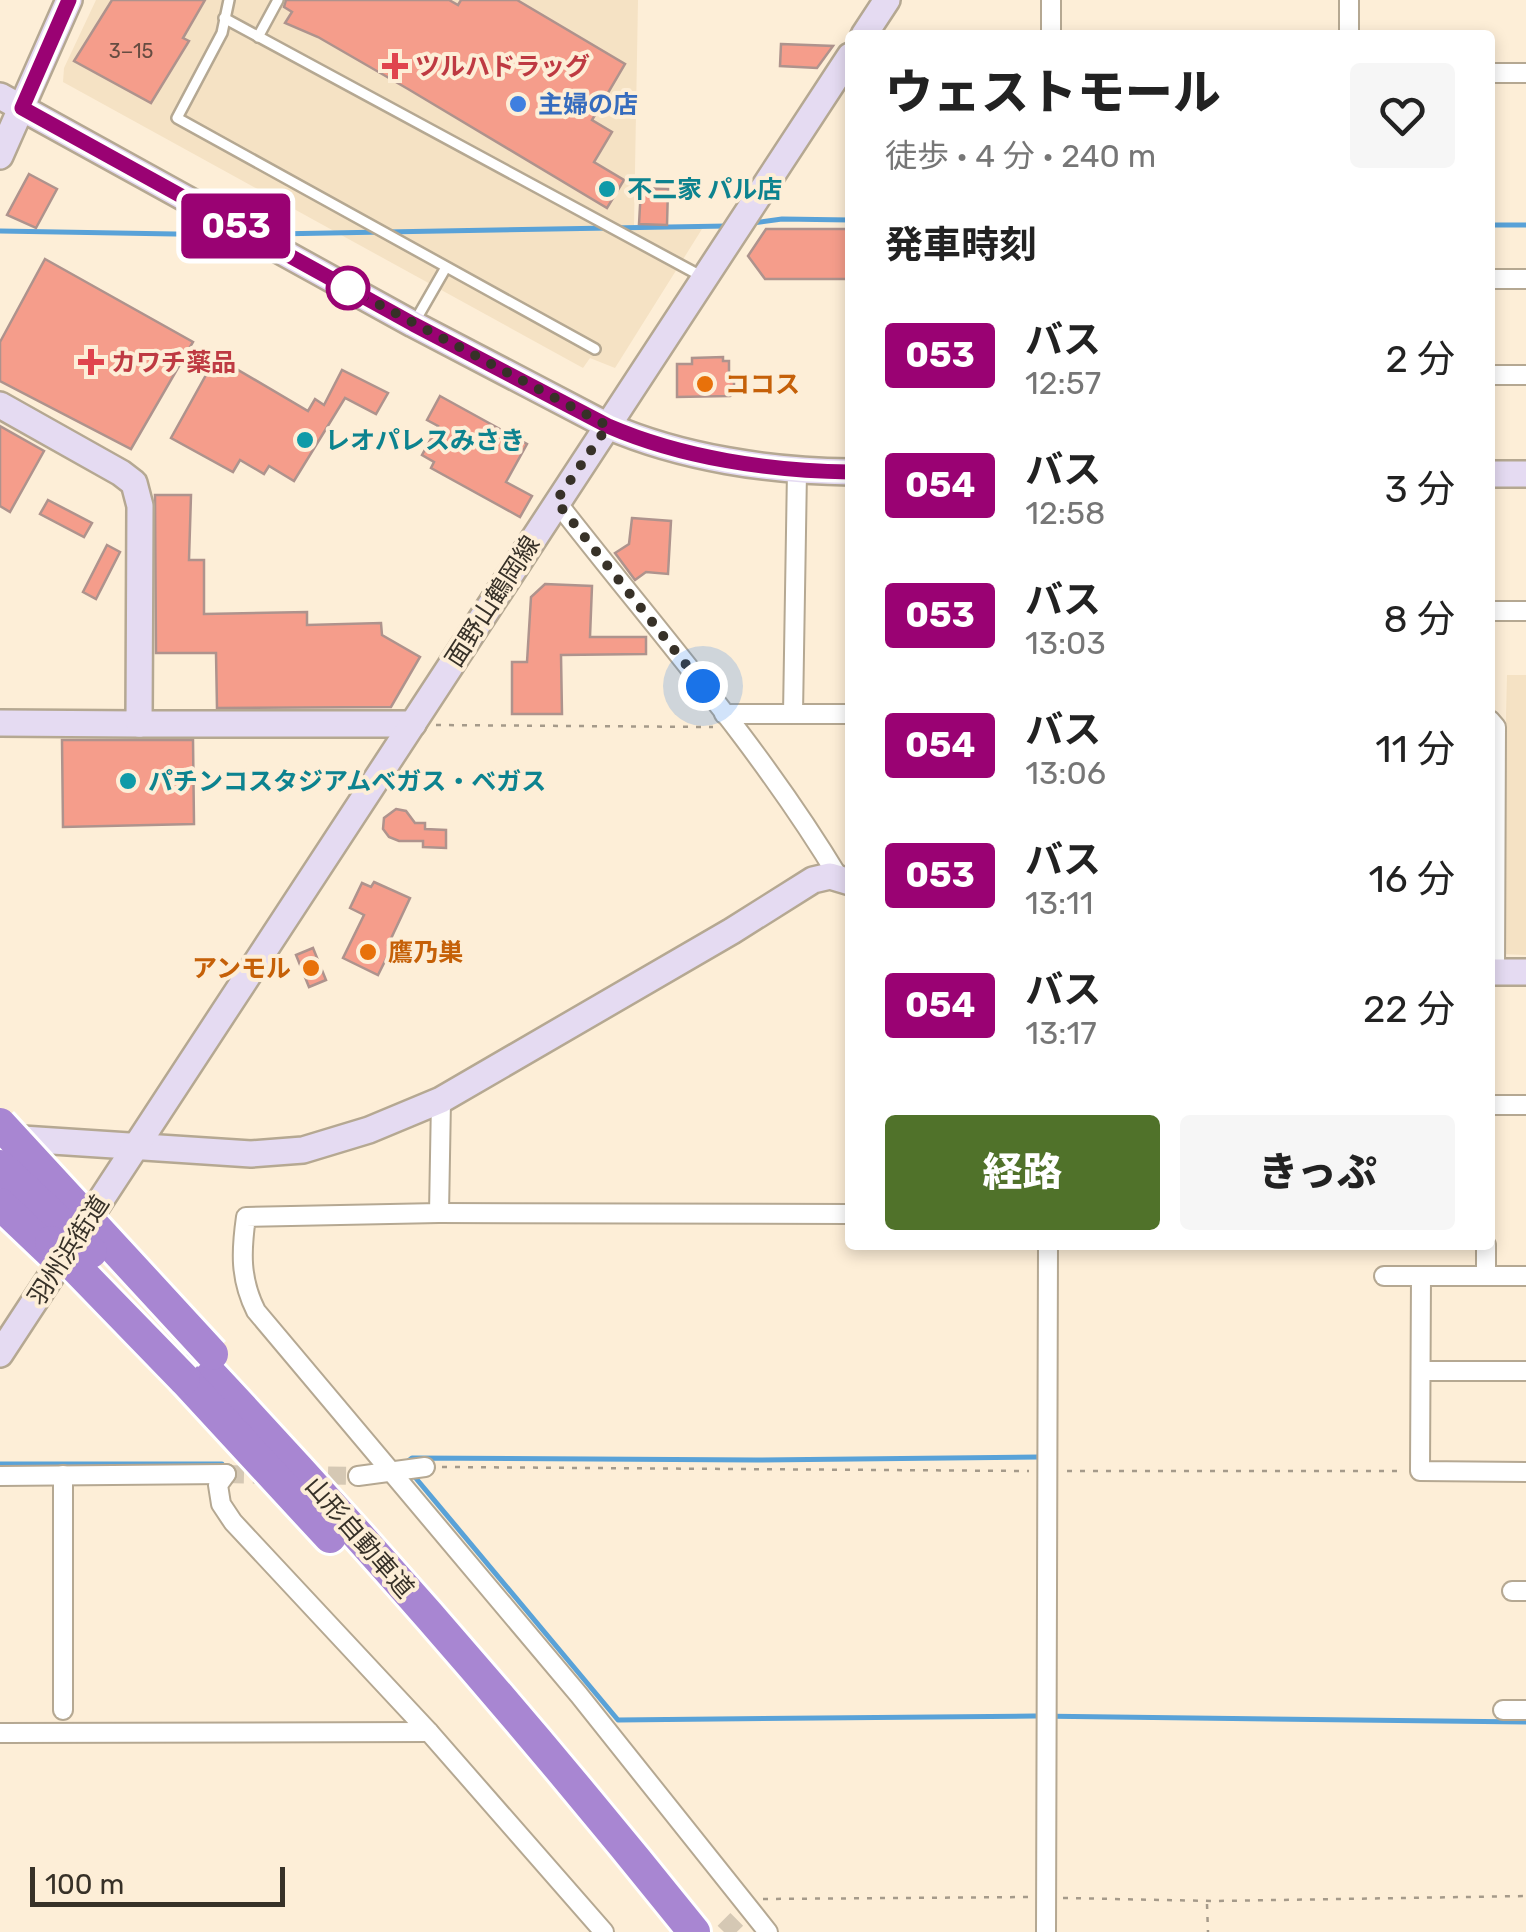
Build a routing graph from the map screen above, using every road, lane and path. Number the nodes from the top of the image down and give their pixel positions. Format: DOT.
graph roads {
  1 [pos="69,0"];
  2 [pos="229,0"];
  3 [pos="278,0"];
  4 [pos="887,0"];
  5 [pos="1051,0"];
  6 [pos="1349,0"];
  7 [pos="224,18"];
  8 [pos="867,30"];
  9 [pos="1051,30"];
  10 [pos="1349,30"];
  11 [pos="258,37"];
  12 [pos="845,64"];
  13 [pos="1495,73"];
  14 [pos="1526,73"];
  15 [pos="11,102"];
  16 [pos="0,156"];
  17 [pos="445,268"];
  18 [pos="705,278"];
  19 [pos="1495,278"];
  20 [pos="1526,278"];
  21 [pos="413,324"];
  22 [pos="595,349"];
  23 [pos="1495,374"];
  24 [pos="1526,374"];
  25 [pos="0,405"];
  26 [pos="608,426"];
  27 [pos="797,471"];
  28 [pos="845,472"];
  29 [pos="1495,474"];
  30 [pos="1526,474"];
  31 [pos="556,501"];
  32 [pos="1495,611"];
  33 [pos="1526,611"];
  34 [pos="793,714"];
  35 [pos="845,714"];
  36 [pos="730,720"];
  37 [pos="0,723"];
  38 [pos="139,724"];
  39 [pos="413,724"];
  40 [pos="1495,726"];
  41 [pos="1495,809"];
  42 [pos="844,880"];
  43 [pos="1495,972"];
  44 [pos="1526,972"];
  45 [pos="441,1100"];
  46 [pos="1495,1105"];
  47 [pos="1526,1105"];
  48 [pos="0,1124"];
  49 [pos="0,1138"];
  50 [pos="136,1147"];
  51 [pos="0,1166"];
  52 [pos="0,1191"];
  53 [pos="0,1204"];
  54 [pos="439,1213"];
  55 [pos="845,1214"];
  56 [pos="1048,1250"];
  57 [pos="1486,1250"];
  58 [pos="1384,1276"];
  59 [pos="1421,1276"];
  60 [pos="1486,1276"];
  61 [pos="1526,1276"];
  62 [pos="0,1354"];
  63 [pos="199,1365"];
  64 [pos="1421,1371"];
  65 [pos="1526,1371"];
  66 [pos="425,1467"];
  67 [pos="390,1471"];
  68 [pos="1046,1471"];
  69 [pos="1420,1471"];
  70 [pos="1526,1472"];
  71 [pos="0,1476"];
  72 [pos="63,1476"];
  73 [pos="358,1476"];
  74 [pos="64,1710"];
  75 [pos="1503,1710"];
  76 [pos="1526,1710"];
  77 [pos="0,1732"];
  78 [pos="429,1732"];
  79 [pos="1526,1896"];
  80 [pos="1046,1897"];
  81 [pos="1207,1900"];
  82 [pos="749,1907"];
  83 [pos="604,1932"];
  84 [pos="667,1932"];
  85 [pos="694,1932"];
  86 [pos="768,1932"];
  87 [pos="1046,1932"];
  88 [pos="1208,1932"];
  1 -- 15 [label="street"];
  2 -- 7 [label="lane"];
  3 -- 11 [label="lane"];
  4 -- 8 [label="street"];
  5 -- 9 [label="street"];
  6 -- 10 [label="street"];
  7 -- 11 [label="lane"];
  7 -- 17 [label="lane"];
  11 -- 18 [label="lane"];
  12 -- 18 [label="street, 面野山鶴岡線"];
  13 -- 14 [label="street"];
  15 -- 16 [label="street"];
  15 -- 21 [label="street"];
  17 -- 21 [label="lane"];
  17 -- 22 [label="lane"];
  18 -- 26 [label="street, 面野山鶴岡線"];
  19 -- 20 [label="street"];
  21 -- 26 [label="street"];
  23 -- 24 [label="street"];
  25 -- 38 [label="street"];
  26 -- 27 [label="street"];
  26 -- 31 [label="street, 面野山鶴岡線"];
  27 -- 28 [label="street"];
  27 -- 34 [label="street"];
  29 -- 30 [label="street"];
  31 -- 36 [label="street"];
  31 -- 39 [label="street, 面野山鶴岡線"];
  32 -- 33 [label="street"];
  34 -- 35 [label="street"];
  34 -- 36 [label="street"];
  36 -- 39 [label="path"];
  36 -- 42 [label="street"];
  37 -- 38 [label="street"];
  38 -- 39 [label="street"];
  39 -- 50 [label="street, 面野山鶴岡線"];
  40 -- 41 [label="street"];
  42 -- 45 [label="street"];
  43 -- 44 [label="street"];
  45 -- 50 [label="street"];
  45 -- 54 [label="street"];
  46 -- 47 [label="street"];
  48 -- 63 [label="highway, bridge"];
  49 -- 50 [label="street"];
  50 -- 62 [label="street, 羽州浜街道"];
  51 -- 63 [label="highway, 山形自動車道, bridge"];
  52 -- 63 [label="highway, 山形自動車道, bridge"];
  53 -- 63 [label="highway, bridge"];
  54 -- 55 [label="street"];
  54 -- 67 [label="street"];
  56 -- 68 [label="street"];
  57 -- 60 [label="street"];
  58 -- 59 [label="street"];
  59 -- 60 [label="street"];
  59 -- 64 [label="street"];
  60 -- 61 [label="street"];
  63 -- 84 [label="highway, 山形自動車道"];
  63 -- 85 [label="highway, 山形自動車道"];
  64 -- 65 [label="street"];
  64 -- 69 [label="street"];
  66 -- 67 [label="street"];
  66 -- 68 [label="path"];
  67 -- 73 [label="street"];
  67 -- 82 [label="street"];
  68 -- 69 [label="path"];
  68 -- 80 [label="street"];
  69 -- 70 [label="street"];
  71 -- 72 [label="street"];
  72 -- 74 [label="street"];
  72 -- 78 [label="street"];
  75 -- 76 [label="street"];
  77 -- 78 [label="street"];
  78 -- 83 [label="street"];
  79 -- 81 [label="path"];
  80 -- 81 [label="path"];
  80 -- 82 [label="path"];
  80 -- 87 [label="street"];
  81 -- 88 [label="path"];
  82 -- 86 [label="street"];
}
